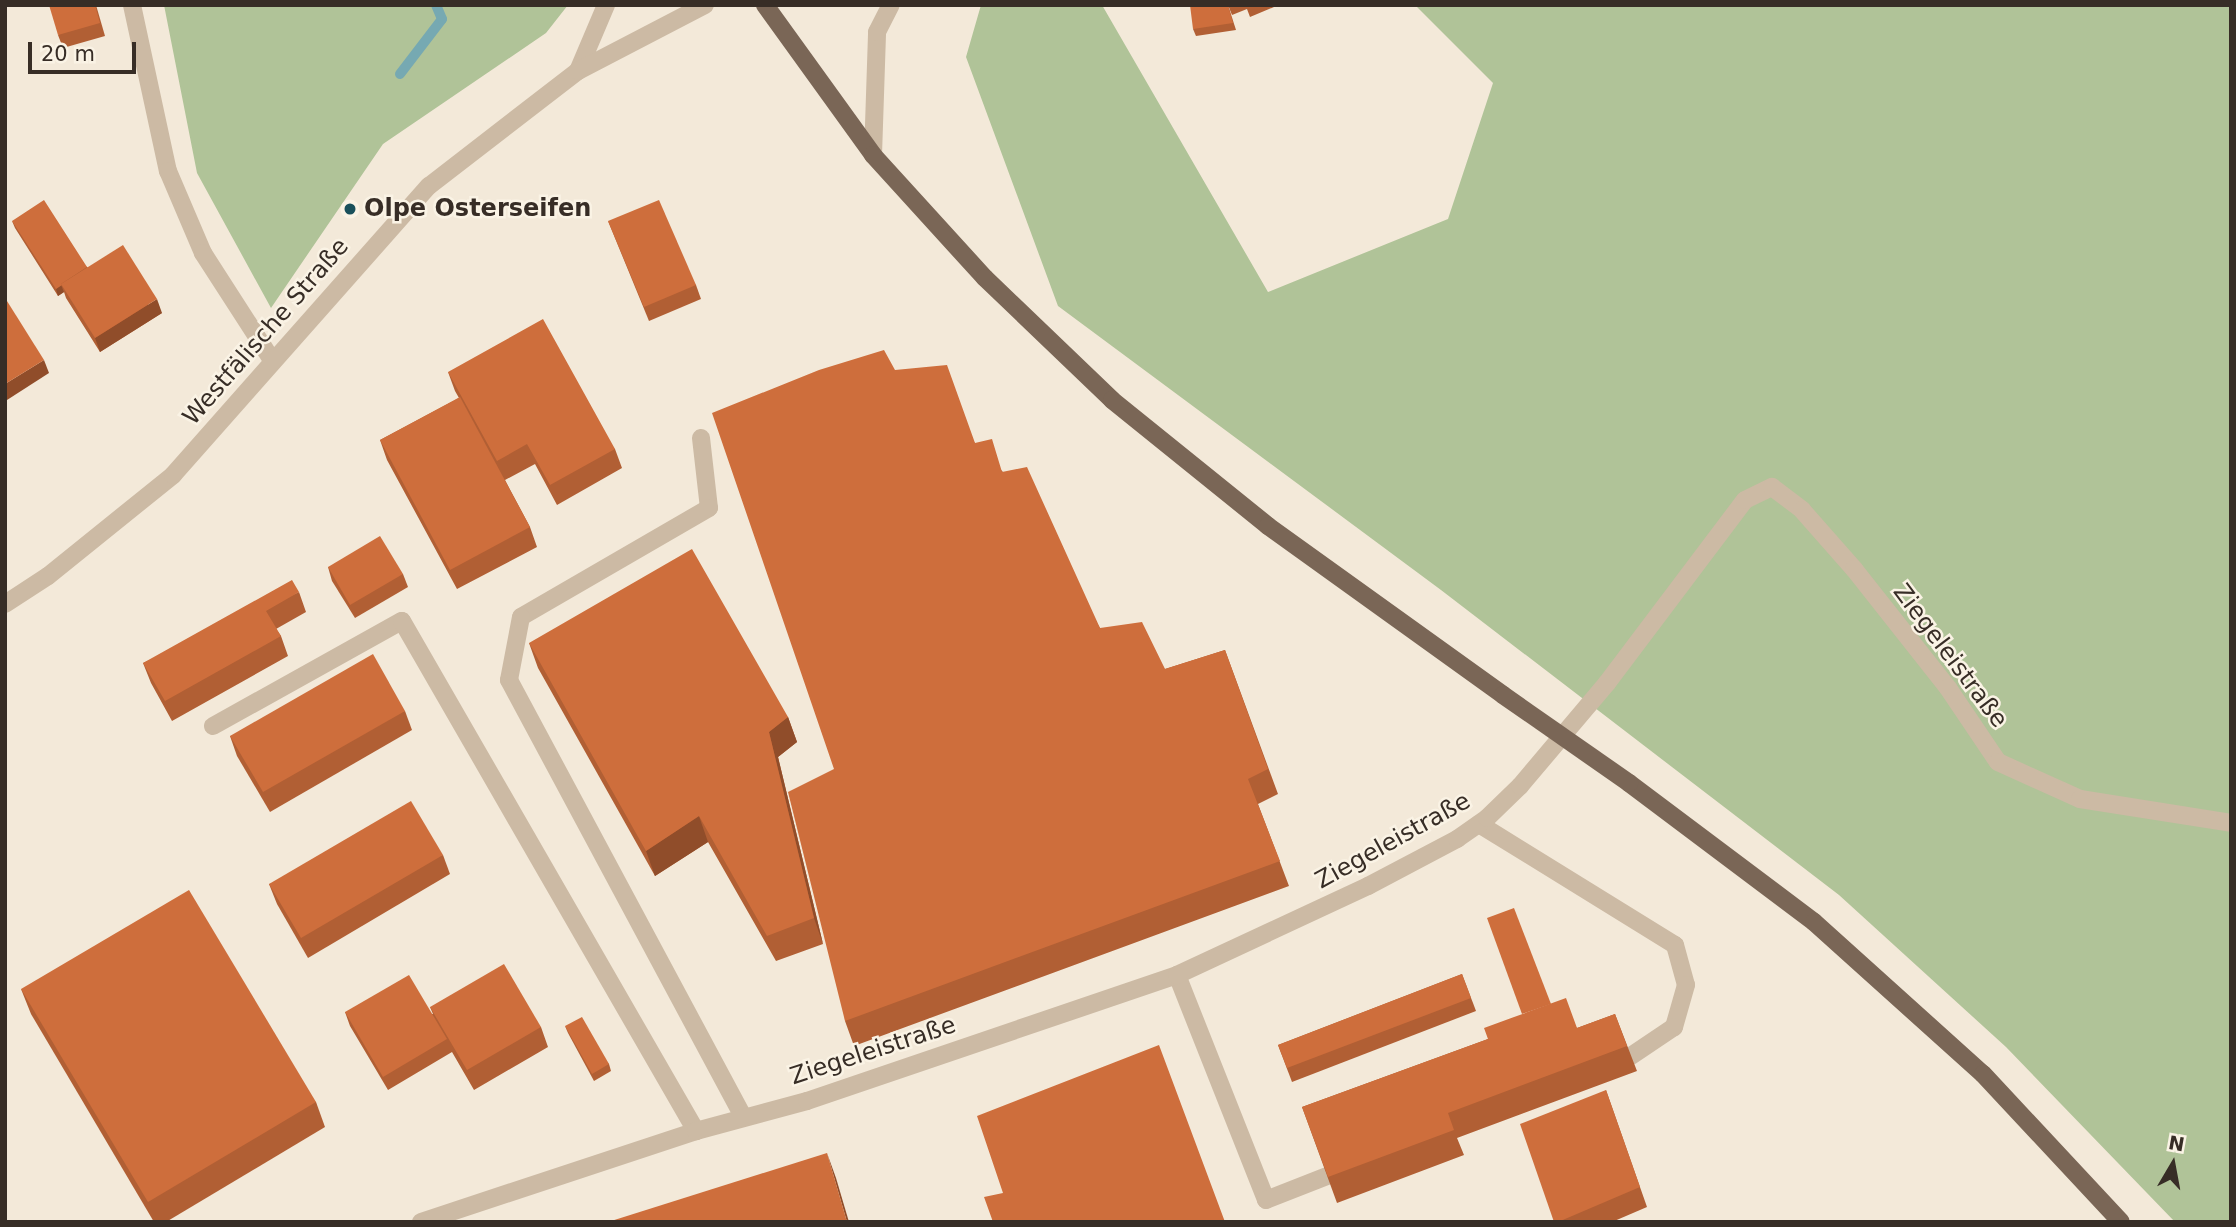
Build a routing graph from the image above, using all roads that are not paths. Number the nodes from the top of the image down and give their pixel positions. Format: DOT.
graph roads {
  1 [pos="132,5"];
  2 [pos="606,5"];
  3 [pos="705,5"];
  4 [pos="765,5"];
  5 [pos="891,5"];
  6 [pos="578,71"];
  7 [pos="873,155"];
  8 [pos="272,360"];
  9 [pos="701,438"];
  10 [pos="5,604"];
  11 [pos="213,726"];
  12 [pos="1483,821"];
  13 [pos="2231,823"];
  14 [pos="1177,975"];
  15 [pos="1631,1056"];
  16 [pos="743,1116"];
  17 [pos="696,1130"];
  18 [pos="1327,1176"];
  19 [pos="421,1222"];
  20 [pos="2121,1222"];
  1 -- 8 [label="street"];
  2 -- 6 [label="street"];
  3 -- 6 [label="street, Westfälische Straße"];
  4 -- 7 [label="main road"];
  5 -- 7 [label="street"];
  6 -- 8 [label="street, Westfälische Straße"];
  7 -- 20 [label="main road, bridge"];
  8 -- 10 [label="street, Westfälische Straße"];
  9 -- 16 [label="street"];
  11 -- 17 [label="street"];
  12 -- 13 [label="street, Ziegeleistraße"];
  12 -- 14 [label="street, Ziegeleistraße"];
  12 -- 15 [label="street"];
  14 -- 16 [label="street, Ziegeleistraße"];
  14 -- 18 [label="street"];
  16 -- 17 [label="street, Ziegeleistraße"];
  17 -- 19 [label="street, Ziegeleistraße"];
}
